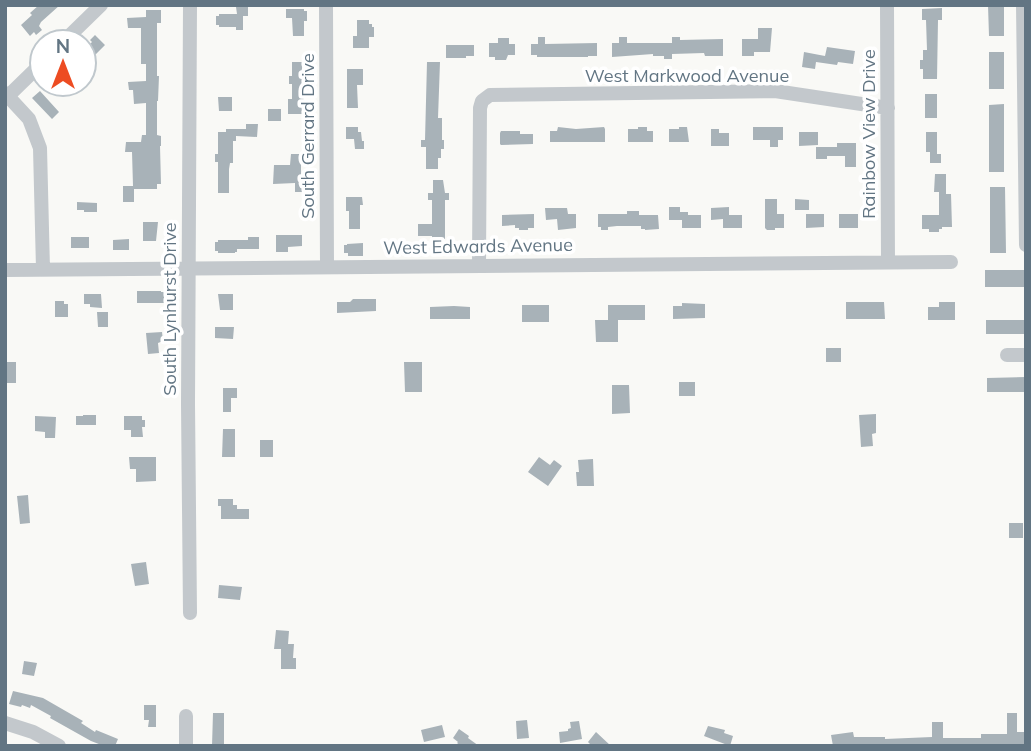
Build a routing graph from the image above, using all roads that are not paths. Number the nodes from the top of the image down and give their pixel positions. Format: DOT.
graph roads {
  1 [pos="101,5"];
  2 [pos="190,5"];
  3 [pos="326,5"];
  4 [pos="887,5"];
  5 [pos="1023,5"];
  6 [pos="77,28"];
  7 [pos="28,76"];
  8 [pos="6,96"];
  9 [pos="1025,102"];
  10 [pos="888,108"];
  11 [pos="1026,245"];
  12 [pos="888,262"];
  13 [pos="951,262"];
  14 [pos="479,265"];
  15 [pos="327,267"];
  16 [pos="189,268"];
  17 [pos="5,270"];
  18 [pos="43,270"];
  19 [pos="1007,355"];
  20 [pos="1026,355"];
  21 [pos="190,613"];
  22 [pos="186,716"];
  23 [pos="5,723"];
  24 [pos="59,746"];
  25 [pos="186,746"];
  1 -- 6 [label="street"];
  2 -- 16 [label="street, South Lynhurst Drive"];
  3 -- 15 [label="street, South Gerrard Drive"];
  4 -- 10 [label="street, Rainbow View Drive"];
  5 -- 9 [label="street"];
  7 -- 8 [label="street"];
  8 -- 18 [label="street"];
  9 -- 11 [label="street"];
  10 -- 12 [label="street, Rainbow View Drive"];
  10 -- 14 [label="street, West Markwood Avenue"];
  12 -- 13 [label="street, West Edwards Avenue"];
  12 -- 14 [label="street, West Edwards Avenue"];
  14 -- 15 [label="street, West Edwards Avenue"];
  15 -- 16 [label="street, West Edwards Avenue"];
  16 -- 18 [label="street, West Edwards Avenue"];
  16 -- 21 [label="street, South Lynhurst Drive"];
  17 -- 18 [label="street, West Edwards Avenue"];
  19 -- 20 [label="street"];
  22 -- 25 [label="street"];
  23 -- 24 [label="street"];
}
